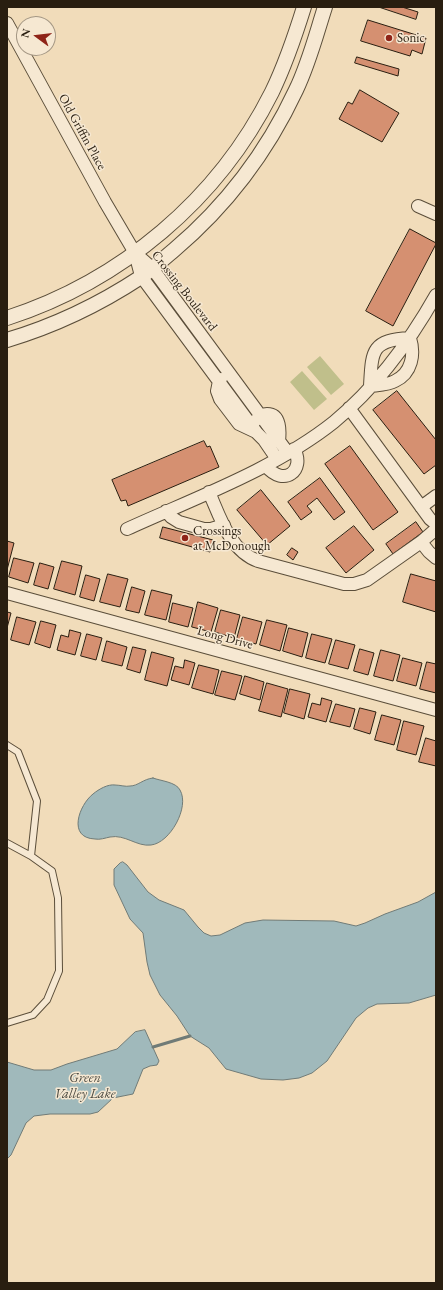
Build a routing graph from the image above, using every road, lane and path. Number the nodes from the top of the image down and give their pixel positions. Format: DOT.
graph roads {
  1 [pos="304,7"];
  2 [pos="325,7"];
  3 [pos="7,23"];
  4 [pos="418,206"];
  5 [pos="436,214"];
  6 [pos="135,253"];
  7 [pos="147,272"];
  8 [pos="436,295"];
  9 [pos="432,311"];
  10 [pos="7,318"];
  11 [pos="197,328"];
  12 [pos="186,336"];
  13 [pos="410,338"];
  14 [pos="7,340"];
  15 [pos="229,373"];
  16 [pos="219,381"];
  17 [pos="370,386"];
  18 [pos="238,405"];
  19 [pos="349,408"];
  20 [pos="256,424"];
  21 [pos="291,451"];
  22 [pos="277,459"];
  23 [pos="266,466"];
  24 [pos="209,492"];
  25 [pos="436,496"];
  26 [pos="421,507"];
  27 [pos="166,511"];
  28 [pos="436,524"];
  29 [pos="224,525"];
  30 [pos="127,529"];
  31 [pos="436,529"];
  32 [pos="421,542"];
  33 [pos="436,558"];
  34 [pos="7,593"];
  35 [pos="436,710"];
  36 [pos="7,745"];
  37 [pos="7,843"];
  38 [pos="31,856"];
  39 [pos="7,1023"];
  1 -- 6 [label="street"];
  2 -- 7 [label="street"];
  3 -- 6 [label="street, Old Griffin Place"];
  4 -- 5 [label="street"];
  6 -- 7 [label="street, Crossing Boulevard"];
  6 -- 10 [label="street"];
  7 -- 11 [label="street, Crossing Boulevard"];
  7 -- 12 [label="street, Crossing Boulevard"];
  7 -- 14 [label="street"];
  8 -- 9 [label="street"];
  9 -- 13 [label="street"];
  11 -- 12 [label="street"];
  11 -- 15 [label="street, Crossing Boulevard"];
  12 -- 16 [label="street, Crossing Boulevard"];
  13 -- 17 [label="street"];
  13 -- 17 [label="street"];
  13 -- 17 [label="street"];
  15 -- 16 [label="street"];
  15 -- 18 [label="street, Crossing Boulevard"];
  16 -- 18 [label="street, Crossing Boulevard"];
  17 -- 19 [label="street"];
  18 -- 20 [label="street, Crossing Boulevard"];
  18 -- 20 [label="street, Crossing Boulevard"];
  19 -- 21 [label="street"];
  19 -- 26 [label="street"];
  20 -- 21 [label="street"];
  20 -- 22 [label="street, Crossing Boulevard"];
  21 -- 22 [label="street"];
  21 -- 23 [label="street"];
  22 -- 23 [label="street"];
  23 -- 24 [label="street"];
  24 -- 27 [label="street"];
  24 -- 29 [label="street"];
  25 -- 26 [label="street"];
  26 -- 28 [label="street"];
  27 -- 29 [label="street"];
  27 -- 30 [label="street"];
  29 -- 32 [label="street"];
  31 -- 32 [label="street"];
  32 -- 33 [label="street"];
  34 -- 35 [label="street, Long Drive"];
  36 -- 38 [label="lane"];
  37 -- 38 [label="lane"];
  38 -- 39 [label="lane"];
}
